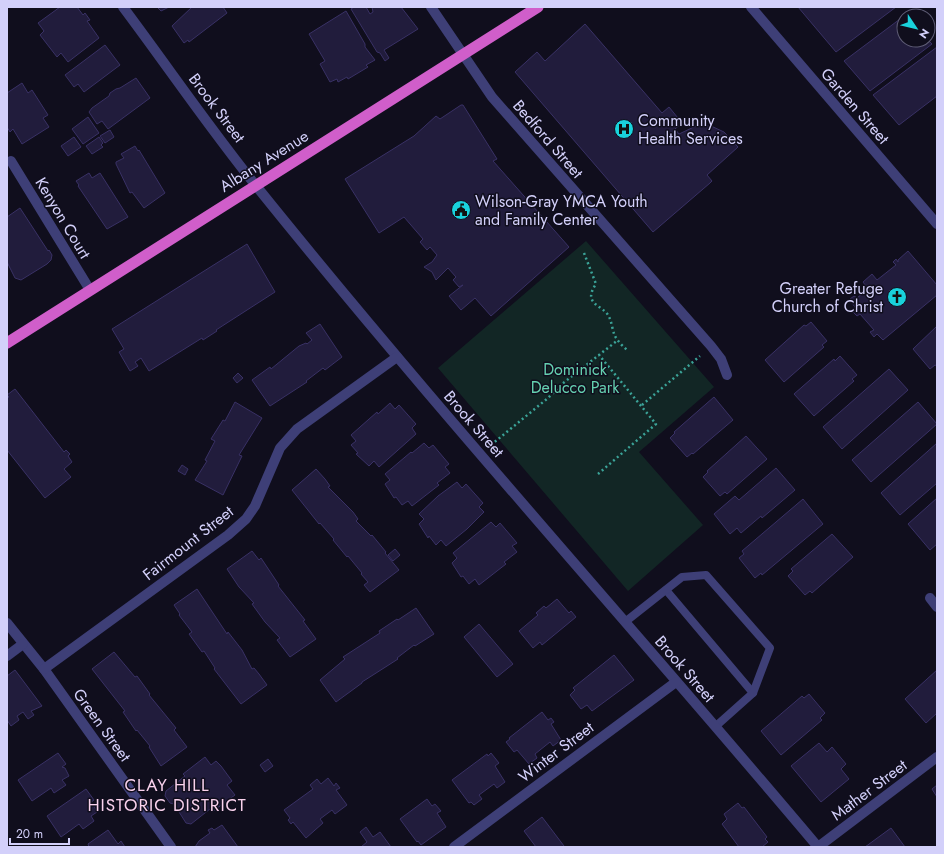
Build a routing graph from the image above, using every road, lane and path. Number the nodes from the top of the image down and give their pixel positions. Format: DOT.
graph roads {
  1 [pos="123,7"];
  2 [pos="431,7"];
  3 [pos="538,7"];
  4 [pos="751,7"];
  5 [pos="462,55"];
  6 [pos="11,161"];
  7 [pos="255,185"];
  8 [pos="937,224"];
  9 [pos="584,253"];
  10 [pos="90,290"];
  11 [pos="618,340"];
  12 [pos="7,343"];
  13 [pos="711,346"];
  14 [pos="628,351"];
  15 [pos="599,355"];
  16 [pos="396,357"];
  17 [pos="727,375"];
  18 [pos="642,405"];
  19 [pos="480,454"];
  20 [pos="598,474"];
  21 [pos="666,590"];
  22 [pos="930,598"];
  23 [pos="937,607"];
  24 [pos="625,622"];
  25 [pos="7,623"];
  26 [pos="23,644"];
  27 [pos="7,656"];
  28 [pos="44,668"];
  29 [pos="676,682"];
  30 [pos="753,693"];
  31 [pos="716,726"];
  32 [pos="937,757"];
  33 [pos="171,847"];
  34 [pos="454,847"];
  35 [pos="818,847"];
  1 -- 7 [label="street, Brook Street"];
  2 -- 5 [label="street, Bedford Street"];
  3 -- 5 [label="highway, Albany Avenue"];
  4 -- 8 [label="street, Garden Street"];
  5 -- 7 [label="highway, Albany Avenue"];
  5 -- 13 [label="street, Bedford Street"];
  6 -- 10 [label="street, Kenyon Court"];
  7 -- 10 [label="highway, Albany Avenue"];
  7 -- 16 [label="street, Brook Street"];
  9 -- 11 [label="path"];
  10 -- 12 [label="highway, Albany Avenue"];
  11 -- 14 [label="path"];
  11 -- 15 [label="path"];
  13 -- 17 [label="street, Bedford Street"];
  13 -- 18 [label="path"];
  15 -- 18 [label="path"];
  15 -- 19 [label="path"];
  16 -- 19 [label="street, Brook Street"];
  16 -- 28 [label="street, Fairmount Street"];
  18 -- 20 [label="path"];
  19 -- 24 [label="street, Brook Street"];
  21 -- 24 [label="lane"];
  21 -- 30 [label="lane"];
  21 -- 30 [label="lane"];
  22 -- 23 [label="street"];
  24 -- 29 [label="street, Brook Street"];
  25 -- 26 [label="street, Green Street"];
  26 -- 27 [label="street"];
  26 -- 28 [label="street, Green Street"];
  28 -- 33 [label="street, Green Street"];
  29 -- 31 [label="street, Brook Street"];
  29 -- 34 [label="street, Winter Street"];
  30 -- 31 [label="lane"];
  31 -- 35 [label="street, Brook Street"];
  32 -- 35 [label="street, Mather Street"];
}
